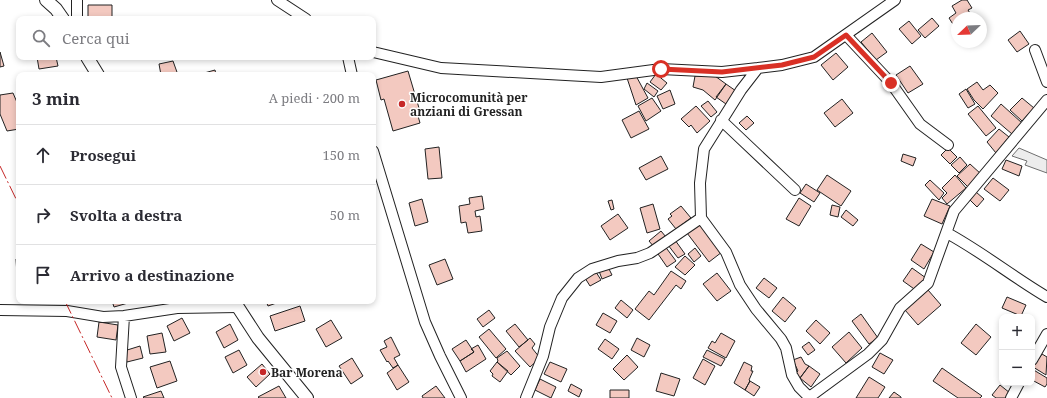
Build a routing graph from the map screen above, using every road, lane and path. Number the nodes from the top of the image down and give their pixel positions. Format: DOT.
graph roads {
  1 [pos="46,0"];
  2 [pos="77,0"];
  3 [pos="277,0"];
  4 [pos="895,0"];
  5 [pos="61,16"];
  6 [pos="77,16"];
  7 [pos="301,16"];
  8 [pos="846,35"];
  9 [pos="1035,50"];
  10 [pos="376,53"];
  11 [pos="89,60"];
  12 [pos="349,60"];
  13 [pos="758,68"];
  14 [pos="96,72"];
  15 [pos="351,72"];
  16 [pos="1047,82"];
  17 [pos="1047,100"];
  18 [pos="721,120"];
  19 [pos="948,145"];
  20 [pos="376,162"];
  21 [pos="795,190"];
  22 [pos="701,218"];
  23 [pos="947,233"];
  24 [pos="1047,297"];
  25 [pos="236,304"];
  26 [pos="0,310"];
  27 [pos="124,316"];
  28 [pos="1047,334"];
  29 [pos="1035,355"];
  30 [pos="1017,386"];
  31 [pos="131,398"];
  32 [pos="307,398"];
  33 [pos="461,398"];
  34 [pos="526,398"];
  35 [pos="808,398"];
  36 [pos="1011,398"];
  1 -- 5 [label="main road"];
  2 -- 6 [label="street"];
  3 -- 7 [label="street"];
  4 -- 8 [label="street"];
  8 -- 13 [label="street"];
  8 -- 19 [label="street"];
  9 -- 16 [label="street"];
  10 -- 13 [label="street"];
  11 -- 14 [label="main road"];
  12 -- 15 [label="street"];
  13 -- 18 [label="street"];
  17 -- 23 [label="street"];
  18 -- 21 [label="street"];
  18 -- 22 [label="street"];
  20 -- 33 [label="street"];
  22 -- 34 [label="street"];
  22 -- 35 [label="street"];
  23 -- 24 [label="street"];
  23 -- 35 [label="street"];
  25 -- 27 [label="street"];
  25 -- 32 [label="main road"];
  26 -- 27 [label="street"];
  27 -- 31 [label="street"];
  28 -- 29 [label="street"];
  30 -- 36 [label="street"];
}
